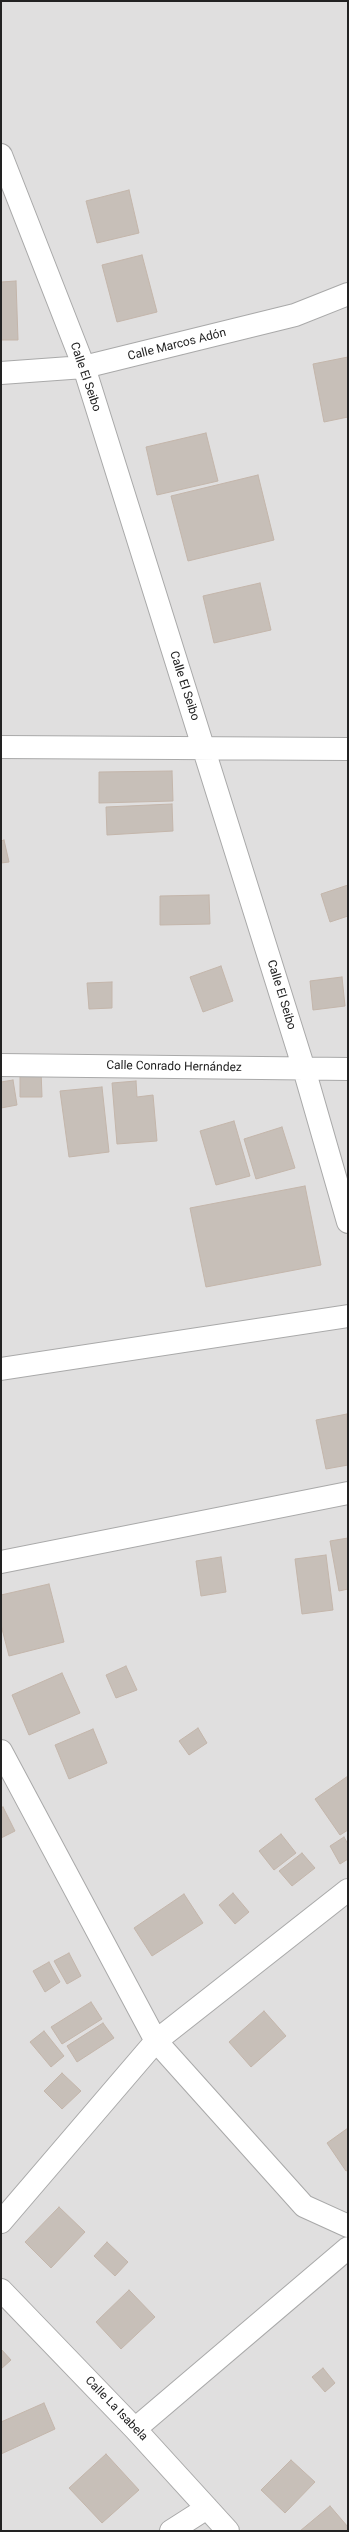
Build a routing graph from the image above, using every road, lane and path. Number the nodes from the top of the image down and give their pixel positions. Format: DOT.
graph roads {
  1 [pos="1,155"];
  2 [pos="348,294"];
  3 [pos="84,368"];
  4 [pos="1,373"];
  5 [pos="203,746"];
  6 [pos="1,747"];
  7 [pos="348,749"];
  8 [pos="1,1065"];
  9 [pos="304,1069"];
  10 [pos="348,1069"];
  11 [pos="348,1222"];
  12 [pos="348,1316"];
  13 [pos="1,1369"];
  14 [pos="348,1493"];
  15 [pos="1,1562"];
  16 [pos="1,1751"];
  17 [pos="348,1890"];
  18 [pos="156,2041"];
  19 [pos="1,2222"];
  20 [pos="348,2226"];
  21 [pos="348,2248"];
  22 [pos="1,2290"];
  23 [pos="135,2429"];
  24 [pos="207,2508"];
  25 [pos="171,2531"];
  26 [pos="228,2531"];
  1 -- 3 [label="street, Calle El Seibo"];
  2 -- 3 [label="street, Calle Marcos Adón"];
  3 -- 4 [label="street, Calle Marcos Adón"];
  3 -- 5 [label="street, Calle El Seibo"];
  5 -- 6 [label="street"];
  5 -- 7 [label="street"];
  5 -- 9 [label="street, Calle El Seibo"];
  8 -- 9 [label="street, Calle Conrado Hernández"];
  9 -- 10 [label="street, Calle Conrado Hernández"];
  9 -- 11 [label="street, Calle El Seibo"];
  12 -- 13 [label="street"];
  14 -- 15 [label="street"];
  16 -- 18 [label="street"];
  17 -- 18 [label="street"];
  18 -- 19 [label="street"];
  18 -- 20 [label="street"];
  21 -- 23 [label="street"];
  22 -- 23 [label="street, Calle La Isabela"];
  23 -- 24 [label="street, Calle La Isabela"];
  24 -- 25 [label="street"];
  24 -- 26 [label="street, Calle La Isabela"];
}
